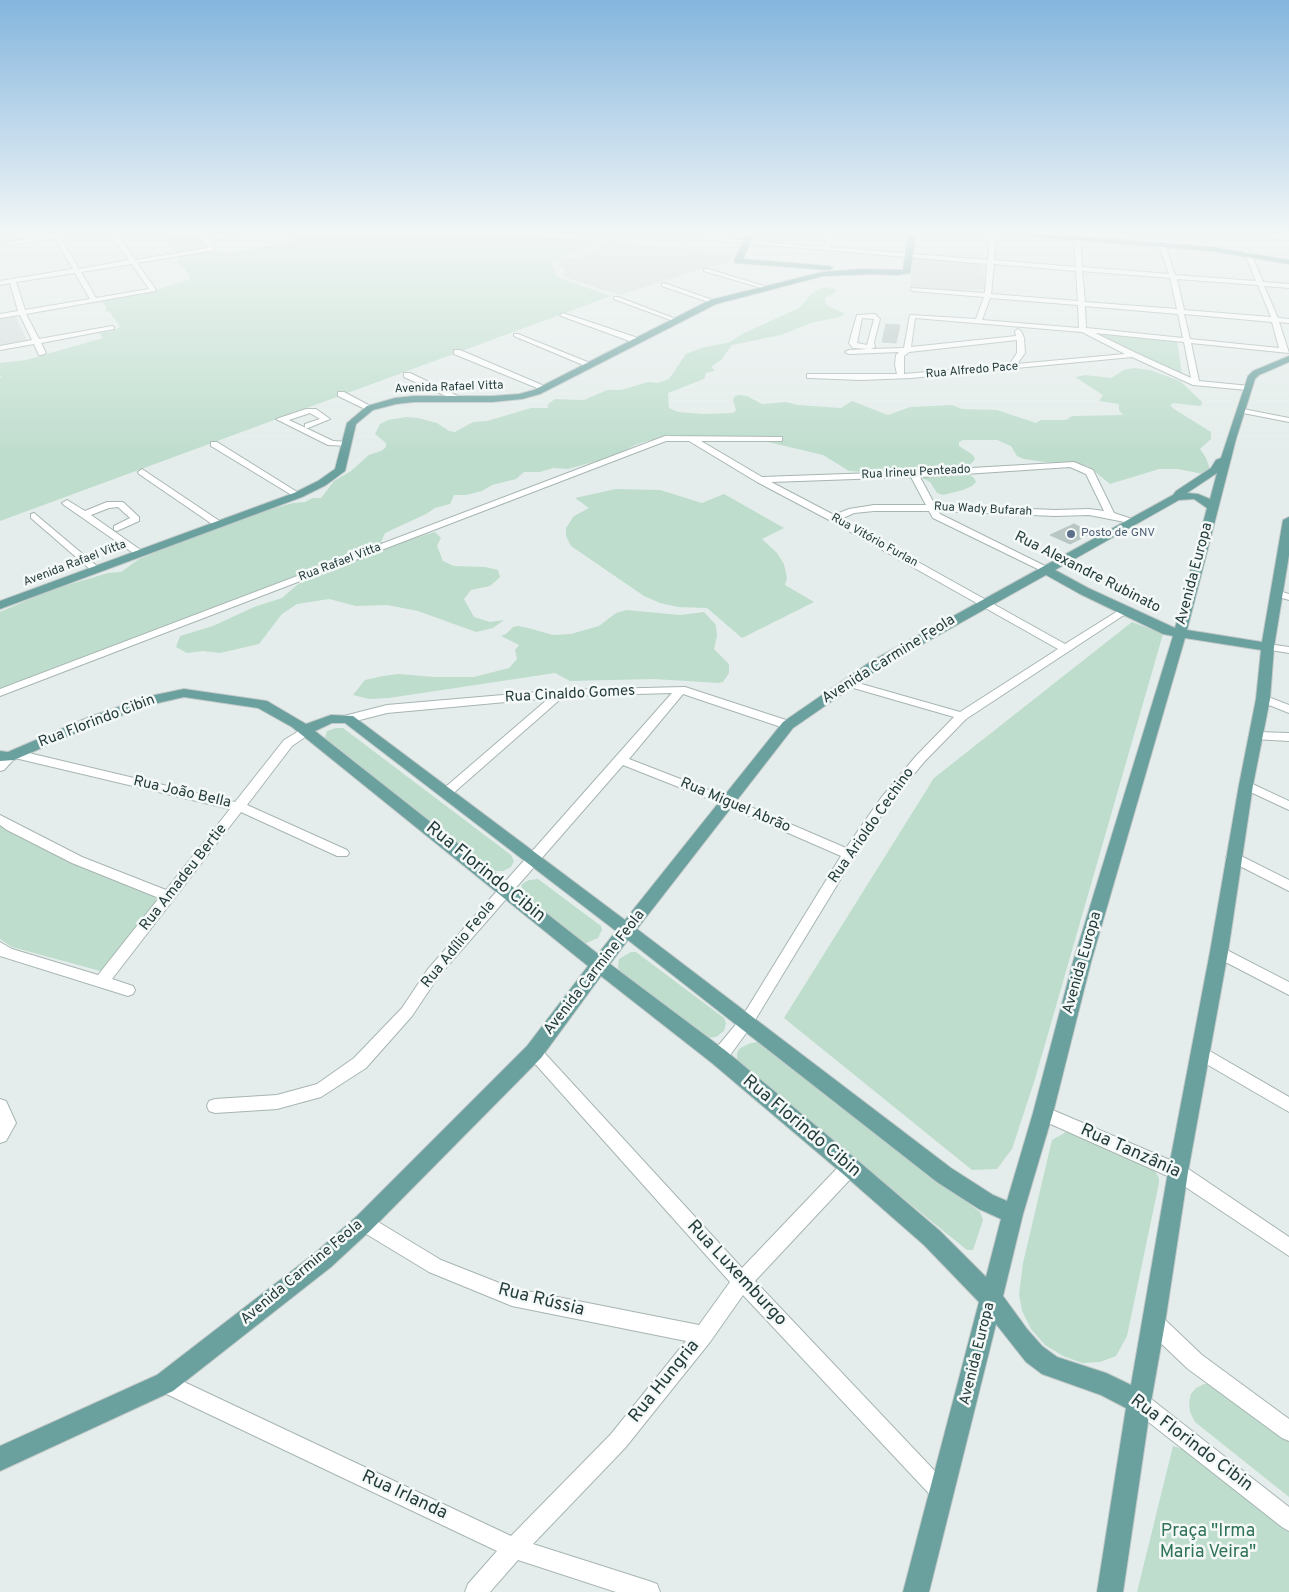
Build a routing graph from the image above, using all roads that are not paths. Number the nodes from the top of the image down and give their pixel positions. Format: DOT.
graph roads {
  1 [pos="21,308"];
  2 [pos="44,308"];
  3 [pos="644,308"];
  4 [pos="701,308"];
  5 [pos="983,308"];
  6 [pos="1082,308"];
  7 [pos="1140,308"];
  8 [pos="1181,308"];
  9 [pos="1269,308"];
  10 [pos="22,312"];
  11 [pos="1182,312"];
  12 [pos="563,315"];
  13 [pos="0,316"];
  14 [pos="1274,320"];
  15 [pos="678,321"];
  16 [pos="1289,321"];
  17 [pos="978,322"];
  18 [pos="1016,324"];
  19 [pos="112,328"];
  20 [pos="1084,330"];
  21 [pos="516,335"];
  22 [pos="1020,338"];
  23 [pos="1188,340"];
  24 [pos="35,342"];
  25 [pos="638,342"];
  26 [pos="871,347"];
  27 [pos="0,348"];
  28 [pos="907,350"];
  29 [pos="1286,350"];
  30 [pos="894,351"];
  31 [pos="457,352"];
  32 [pos="849,352"];
  33 [pos="42,353"];
  34 [pos="1134,355"];
  35 [pos="1289,359"];
  36 [pos="592,366"];
  37 [pos="1010,368"];
  38 [pos="407,375"];
  39 [pos="810,376"];
  40 [pos="901,376"];
  41 [pos="1196,383"];
  42 [pos="545,388"];
  43 [pos="1247,388"];
  44 [pos="341,394"];
  45 [pos="458,398"];
  46 [pos="370,408"];
  47 [pos="1241,410"];
  48 [pos="1289,420"];
  49 [pos="308,426"];
  50 [pos="686,439"];
  51 [pos="778,439"];
  52 [pos="214,444"];
  53 [pos="347,444"];
  54 [pos="1225,460"];
  55 [pos="142,472"];
  56 [pos="914,474"];
  57 [pos="760,480"];
  58 [pos="298,495"];
  59 [pos="1177,497"];
  60 [pos="67,503"];
  61 [pos="1213,507"];
  62 [pos="933,508"];
  63 [pos="84,515"];
  64 [pos="1110,515"];
  65 [pos="34,516"];
  66 [pos="834,519"];
  67 [pos="1289,520"];
  68 [pos="1132,522"];
  69 [pos="218,524"];
  70 [pos="117,528"];
  71 [pos="139,553"];
  72 [pos="96,569"];
  73 [pos="1046,570"];
  74 [pos="1276,593"];
  75 [pos="1289,597"];
  76 [pos="984,603"];
  77 [pos="0,605"];
  78 [pos="1125,612"];
  79 [pos="1180,634"];
  80 [pos="1268,647"];
  81 [pos="1066,649"];
  82 [pos="1289,650"];
  83 [pos="847,683"];
  84 [pos="681,689"];
  85 [pos="0,693"];
  86 [pos="561,693"];
  87 [pos="1263,700"];
  88 [pos="1289,709"];
  89 [pos="962,716"];
  90 [pos="348,719"];
  91 [pos="788,725"];
  92 [pos="307,730"];
  93 [pos="1257,736"];
  94 [pos="1289,737"];
  95 [pos="6,758"];
  96 [pos="621,760"];
  97 [pos="1246,786"];
  98 [pos="446,794"];
  99 [pos="728,802"];
  100 [pos="1289,806"];
  101 [pos="240,807"];
  102 [pos="0,819"];
  103 [pos="342,853"];
  104 [pos="849,854"];
  105 [pos="1233,857"];
  106 [pos="532,859"];
  107 [pos="1289,886"];
  108 [pos="505,889"];
  109 [pos="168,896"];
  110 [pos="627,930"];
  111 [pos="0,948"];
  112 [pos="1219,952"];
  113 [pos="599,965"];
  114 [pos="102,981"];
  115 [pos="128,990"];
  116 [pos="1289,990"];
  117 [pos="747,1021"];
  118 [pos="534,1052"];
  119 [pos="1201,1053"];
  120 [pos="719,1057"];
  121 [pos="1289,1105"];
  122 [pos="0,1106"];
  123 [pos="215,1106"];
  124 [pos="1043,1113"];
  125 [pos="0,1136"];
  126 [pos="850,1167"];
  127 [pos="1178,1172"];
  128 [pos="1013,1214"];
  129 [pos="364,1223"];
  130 [pos="1289,1247"];
  131 [pos="742,1282"];
  132 [pos="992,1300"];
  133 [pos="1154,1323"];
  134 [pos="703,1335"];
  135 [pos="165,1383"];
  136 [pos="1139,1402"];
  137 [pos="1289,1431"];
  138 [pos="4,1456"];
  139 [pos="942,1493"];
  140 [pos="1289,1520"];
  141 [pos="514,1548"];
  142 [pos="476,1592"];
  143 [pos="649,1592"];
  144 [pos="916,1592"];
  145 [pos="1110,1592"];
  1 -- 10 [label="street"];
  2 -- 10 [label="street"];
  3 -- 15 [label="street"];
  4 -- 15 [label="main road, Avenida Rafael Vitta"];
  5 -- 17 [label="street"];
  6 -- 20 [label="street"];
  7 -- 11 [label="street"];
  8 -- 11 [label="street"];
  9 -- 14 [label="street"];
  10 -- 13 [label="street"];
  10 -- 24 [label="street"];
  11 -- 14 [label="street"];
  11 -- 23 [label="street"];
  12 -- 25 [label="street"];
  14 -- 16 [label="street"];
  14 -- 29 [label="street"];
  15 -- 25 [label="main road, Avenida Rafael Vitta"];
  17 -- 18 [label="street"];
  17 -- 28 [label="street"];
  18 -- 20 [label="street"];
  18 -- 22 [label="street"];
  19 -- 24 [label="street"];
  20 -- 23 [label="street"];
  20 -- 34 [label="street"];
  21 -- 36 [label="street"];
  22 -- 28 [label="street"];
  22 -- 37 [label="street"];
  23 -- 29 [label="street"];
  23 -- 41 [label="street"];
  24 -- 27 [label="street"];
  24 -- 33 [label="street"];
  25 -- 36 [label="main road, Avenida Rafael Vitta"];
  26 -- 26 [label="street"];
  26 -- 30 [label="street"];
  28 -- 30 [label="street"];
  28 -- 40 [label="street"];
  30 -- 32 [label="street"];
  31 -- 42 [label="street"];
  34 -- 37 [label="street, Rua Alfredo Pace"];
  34 -- 41 [label="street"];
  35 -- 43 [label="main road, Avenida Europa"];
  36 -- 42 [label="main road, Avenida Rafael Vitta"];
  37 -- 40 [label="street, Rua Alfredo Pace"];
  38 -- 45 [label="street"];
  39 -- 40 [label="street, Rua Alfredo Pace"];
  41 -- 43 [label="street"];
  42 -- 45 [label="main road, Avenida Rafael Vitta"];
  43 -- 47 [label="main road, Avenida Europa"];
  44 -- 46 [label="street"];
  45 -- 46 [label="main road, Avenida Rafael Vitta"];
  46 -- 53 [label="main road, Avenida Rafael Vitta"];
  47 -- 48 [label="street"];
  47 -- 54 [label="main road, Avenida Europa"];
  49 -- 53 [label="street"];
  50 -- 51 [label="street, Rua Rafael Vitta"];
  50 -- 57 [label="street, Rua Vitório Furlan"];
  50 -- 85 [label="street, Rua Rafael Vitta"];
  52 -- 58 [label="street"];
  53 -- 58 [label="main road, Avenida Rafael Vitta"];
  54 -- 59 [label="main road, Avenida Carmine Feola"];
  54 -- 61 [label="main road, Avenida Europa"];
  55 -- 69 [label="street"];
  56 -- 57 [label="street, Rua Irineu Penteado"];
  56 -- 62 [label="street"];
  56 -- 64 [label="street, Rua Irineu Penteado"];
  57 -- 66 [label="street, Rua Vitório Furlan"];
  58 -- 69 [label="main road, Avenida Rafael Vitta"];
  59 -- 61 [label="main road"];
  59 -- 68 [label="main road, Avenida Carmine Feola"];
  60 -- 63 [label="street"];
  61 -- 79 [label="main road, Avenida Europa"];
  62 -- 64 [label="street, Rua Wady Bufarah"];
  62 -- 66 [label="street, Rua Wady Bufarah"];
  62 -- 73 [label="street, Rua Alexandre Rubinato"];
  63 -- 70 [label="street"];
  63 -- 71 [label="street"];
  64 -- 68 [label="street, Rua Wady Bufarah"];
  65 -- 72 [label="street"];
  66 -- 76 [label="street, Rua Vitório Furlan"];
  67 -- 74 [label="main road"];
  68 -- 73 [label="main road, Avenida Carmine Feola"];
  69 -- 71 [label="main road, Avenida Rafael Vitta"];
  71 -- 72 [label="main road, Avenida Rafael Vitta"];
  72 -- 77 [label="main road, Avenida Rafael Vitta"];
  73 -- 76 [label="main road, Avenida Carmine Feola"];
  73 -- 78 [label="main road, Rua Alexandre Rubinato"];
  74 -- 75 [label="street"];
  74 -- 80 [label="main road"];
  76 -- 81 [label="street, Rua Vitório Furlan"];
  76 -- 83 [label="main road, Avenida Carmine Feola"];
  78 -- 79 [label="main road, Rua Alexandre Rubinato"];
  78 -- 81 [label="street, Rua Arioldo Cechino"];
  79 -- 80 [label="main road, Rua Alexandre Rubinato"];
  79 -- 124 [label="main road, Avenida Europa"];
  80 -- 82 [label="street"];
  80 -- 87 [label="main road"];
  81 -- 89 [label="street, Rua Arioldo Cechino"];
  83 -- 89 [label="street"];
  83 -- 91 [label="main road, Avenida Carmine Feola"];
  84 -- 86 [label="street, Rua Cinaldo Gomes"];
  84 -- 91 [label="street, Rua Cinaldo Gomes"];
  84 -- 96 [label="street, Rua Adílio Feola"];
  86 -- 90 [label="street, Rua Cinaldo Gomes"];
  86 -- 98 [label="street"];
  87 -- 88 [label="street"];
  87 -- 93 [label="main road"];
  89 -- 104 [label="street, Rua Arioldo Cechino"];
  90 -- 92 [label="main road"];
  90 -- 98 [label="main road"];
  91 -- 99 [label="main road, Avenida Carmine Feola"];
  92 -- 95 [label="main road, Rua Florindo Cibin"];
  92 -- 101 [label="street, Rua Amadeu Bertie"];
  92 -- 108 [label="main road, Rua Florindo Cibin"];
  93 -- 94 [label="street"];
  93 -- 97 [label="main road"];
  95 -- 101 [label="street, Rua João Bella"];
  96 -- 99 [label="street, Rua Miguel Abrão"];
  96 -- 106 [label="street, Rua Adílio Feola"];
  97 -- 100 [label="street"];
  97 -- 105 [label="main road"];
  98 -- 106 [label="main road"];
  99 -- 104 [label="street, Rua Miguel Abrão"];
  99 -- 110 [label="main road, Avenida Carmine Feola"];
  101 -- 103 [label="street, Rua João Bella"];
  101 -- 109 [label="street, Rua Amadeu Bertie"];
  102 -- 109 [label="street"];
  104 -- 117 [label="street, Rua Arioldo Cechino"];
  105 -- 107 [label="street"];
  105 -- 112 [label="main road"];
  106 -- 108 [label="street, Rua Adílio Feola"];
  106 -- 110 [label="main road"];
  108 -- 113 [label="main road, Rua Florindo Cibin"];
  108 -- 123 [label="street, Rua Adílio Feola"];
  109 -- 114 [label="street, Rua Amadeu Bertie"];
  110 -- 113 [label="main road, Avenida Carmine Feola"];
  110 -- 117 [label="main road"];
  111 -- 114 [label="street"];
  112 -- 116 [label="street"];
  112 -- 119 [label="main road"];
  113 -- 118 [label="main road, Avenida Carmine Feola"];
  113 -- 120 [label="main road, Rua Florindo Cibin"];
  114 -- 115 [label="street"];
  117 -- 120 [label="street, Rua Arioldo Cechino"];
  117 -- 128 [label="main road"];
  118 -- 129 [label="main road, Avenida Carmine Feola"];
  118 -- 131 [label="street, Rua Luxemburgo"];
  119 -- 121 [label="street"];
  119 -- 127 [label="main road"];
  120 -- 126 [label="main road, Rua Florindo Cibin"];
  122 -- 125 [label="street"];
  124 -- 127 [label="street, Rua Tanzânia"];
  124 -- 128 [label="main road, Avenida Europa"];
  126 -- 131 [label="street, Rua Hungria"];
  126 -- 132 [label="main road, Rua Florindo Cibin"];
  127 -- 130 [label="street, Rua Tanzânia"];
  127 -- 133 [label="main road"];
  128 -- 132 [label="main road, Avenida Europa"];
  129 -- 134 [label="street, Rua Rússia"];
  129 -- 135 [label="main road, Avenida Carmine Feola"];
  131 -- 134 [label="street, Rua Hungria"];
  131 -- 139 [label="street, Rua Luxemburgo"];
  132 -- 136 [label="main road, Rua Florindo Cibin"];
  132 -- 139 [label="main road, Avenida Europa"];
  133 -- 136 [label="main road"];
  133 -- 137 [label="street"];
  134 -- 141 [label="street, Rua Hungria"];
  135 -- 138 [label="main road, Avenida Carmine Feola"];
  135 -- 141 [label="street, Rua Irlanda"];
  136 -- 140 [label="street, Rua Florindo Cibin"];
  136 -- 145 [label="main road"];
  139 -- 144 [label="main road, Avenida Europa"];
  141 -- 142 [label="street, Rua Hungria"];
  141 -- 143 [label="street, Rua Irlanda"];
}
